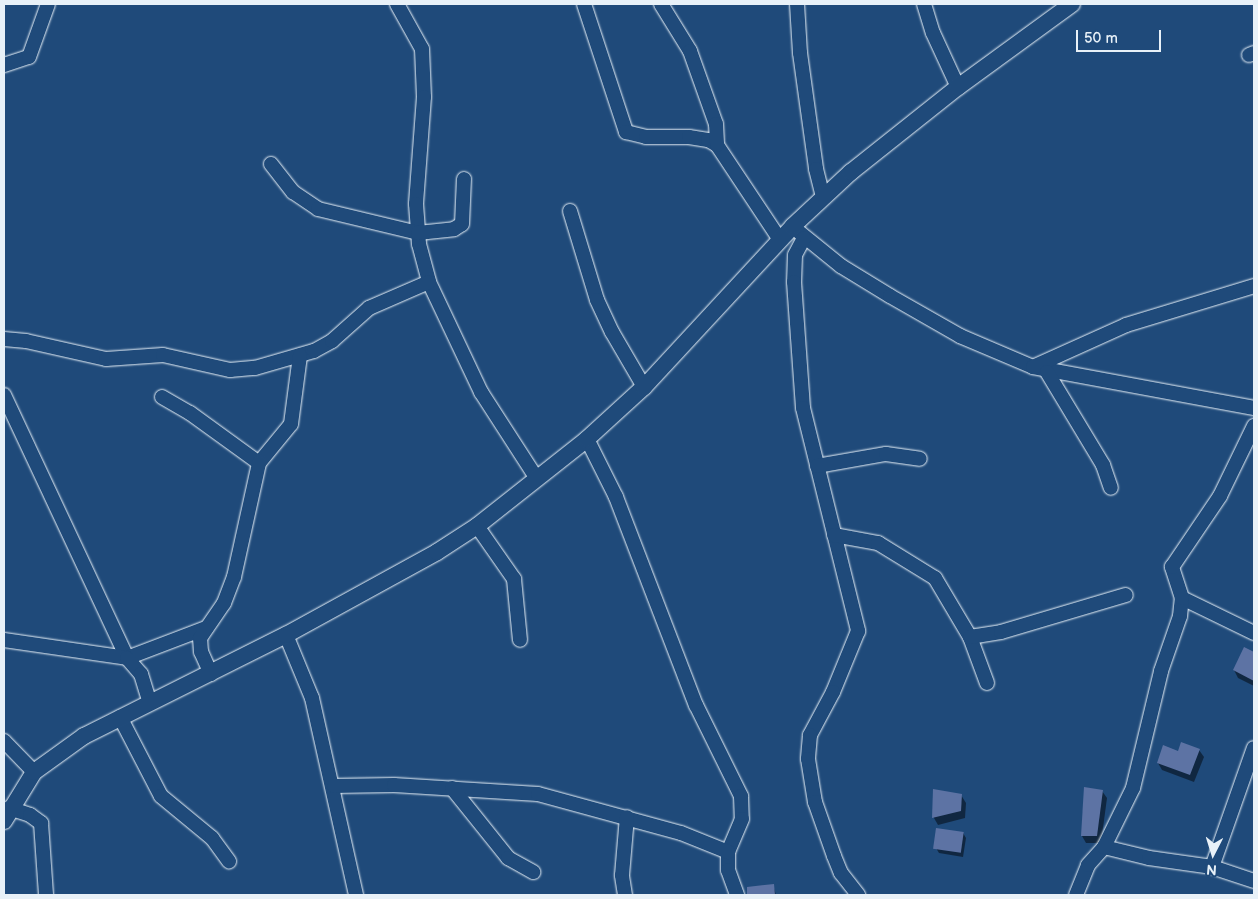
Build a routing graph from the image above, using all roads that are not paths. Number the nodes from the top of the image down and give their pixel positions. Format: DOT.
graph roads {
  1 [pos="48,4"];
  2 [pos="397,4"];
  3 [pos="584,4"];
  4 [pos="661,4"];
  5 [pos="797,4"];
  6 [pos="924,4"];
  7 [pos="1072,4"];
  8 [pos="4,65"];
  9 [pos="958,87"];
  10 [pos="717,145"];
  11 [pos="271,164"];
  12 [pos="464,179"];
  13 [pos="823,198"];
  14 [pos="570,211"];
  15 [pos="798,232"];
  16 [pos="418,233"];
  17 [pos="780,240"];
  18 [pos="429,282"];
  19 [pos="1254,286"];
  20 [pos="4,339"];
  21 [pos="300,356"];
  22 [pos="1033,367"];
  23 [pos="1047,372"];
  24 [pos="644,387"];
  25 [pos="4,395"];
  26 [pos="162,398"];
  27 [pos="1254,408"];
  28 [pos="1254,426"];
  29 [pos="587,439"];
  30 [pos="920,459"];
  31 [pos="259,463"];
  32 [pos="817,466"];
  33 [pos="537,479"];
  34 [pos="1111,488"];
  35 [pos="478,526"];
  36 [pos="834,535"];
  37 [pos="1126,595"];
  38 [pos="1182,598"];
  39 [pos="206,628"];
  40 [pos="1254,633"];
  41 [pos="286,635"];
  42 [pos="970,637"];
  43 [pos="4,640"];
  44 [pos="520,640"];
  45 [pos="127,658"];
  46 [pos="212,674"];
  47 [pos="987,683"];
  48 [pos="150,703"];
  49 [pos="120,718"];
  50 [pos="4,741"];
  51 [pos="1254,748"];
  52 [pos="34,772"];
  53 [pos="334,786"];
  54 [pos="452,788"];
  55 [pos="7,815"];
  56 [pos="627,817"];
  57 [pos="1104,847"];
  58 [pos="728,852"];
  59 [pos="229,861"];
  60 [pos="1212,867"];
  61 [pos="533,872"];
  62 [pos="1254,881"];
  63 [pos="46,895"];
  64 [pos="356,895"];
  65 [pos="625,895"];
  66 [pos="738,895"];
  67 [pos="858,895"];
  68 [pos="1076,895"];
  1 -- 8 [label="street"];
  2 -- 16 [label="street"];
  3 -- 10 [label="street"];
  4 -- 10 [label="street"];
  5 -- 13 [label="street"];
  6 -- 9 [label="street"];
  7 -- 9 [label="main road"];
  9 -- 13 [label="main road"];
  10 -- 17 [label="street"];
  11 -- 16 [label="street"];
  12 -- 16 [label="street"];
  13 -- 15 [label="main road"];
  14 -- 24 [label="street"];
  15 -- 17 [label="main road"];
  15 -- 22 [label="street"];
  15 -- 32 [label="street"];
  16 -- 18 [label="street"];
  17 -- 24 [label="main road"];
  18 -- 21 [label="street"];
  18 -- 33 [label="street"];
  19 -- 22 [label="street"];
  20 -- 21 [label="street"];
  21 -- 31 [label="street"];
  22 -- 23 [label="street"];
  23 -- 27 [label="street"];
  23 -- 34 [label="street"];
  24 -- 29 [label="main road"];
  25 -- 45 [label="street"];
  26 -- 31 [label="street"];
  28 -- 38 [label="street"];
  29 -- 33 [label="main road"];
  29 -- 58 [label="street"];
  30 -- 32 [label="street"];
  31 -- 39 [label="street"];
  32 -- 36 [label="street"];
  33 -- 35 [label="main road"];
  35 -- 41 [label="main road"];
  35 -- 44 [label="street"];
  36 -- 42 [label="street"];
  36 -- 67 [label="street"];
  37 -- 42 [label="street"];
  38 -- 40 [label="street"];
  38 -- 57 [label="street"];
  39 -- 45 [label="street"];
  39 -- 46 [label="street"];
  41 -- 46 [label="main road"];
  41 -- 53 [label="street"];
  42 -- 47 [label="street"];
  43 -- 45 [label="street"];
  45 -- 48 [label="street"];
  46 -- 48 [label="main road"];
  48 -- 49 [label="main road"];
  49 -- 52 [label="main road"];
  49 -- 59 [label="street"];
  50 -- 52 [label="street"];
  51 -- 60 [label="street"];
  52 -- 55 [label="main road"];
  53 -- 54 [label="street"];
  53 -- 64 [label="street"];
  54 -- 56 [label="street"];
  54 -- 61 [label="street"];
  55 -- 63 [label="street"];
  56 -- 58 [label="street"];
  56 -- 65 [label="street"];
  57 -- 60 [label="street"];
  57 -- 68 [label="street"];
  58 -- 66 [label="street"];
  60 -- 62 [label="street"];
}
